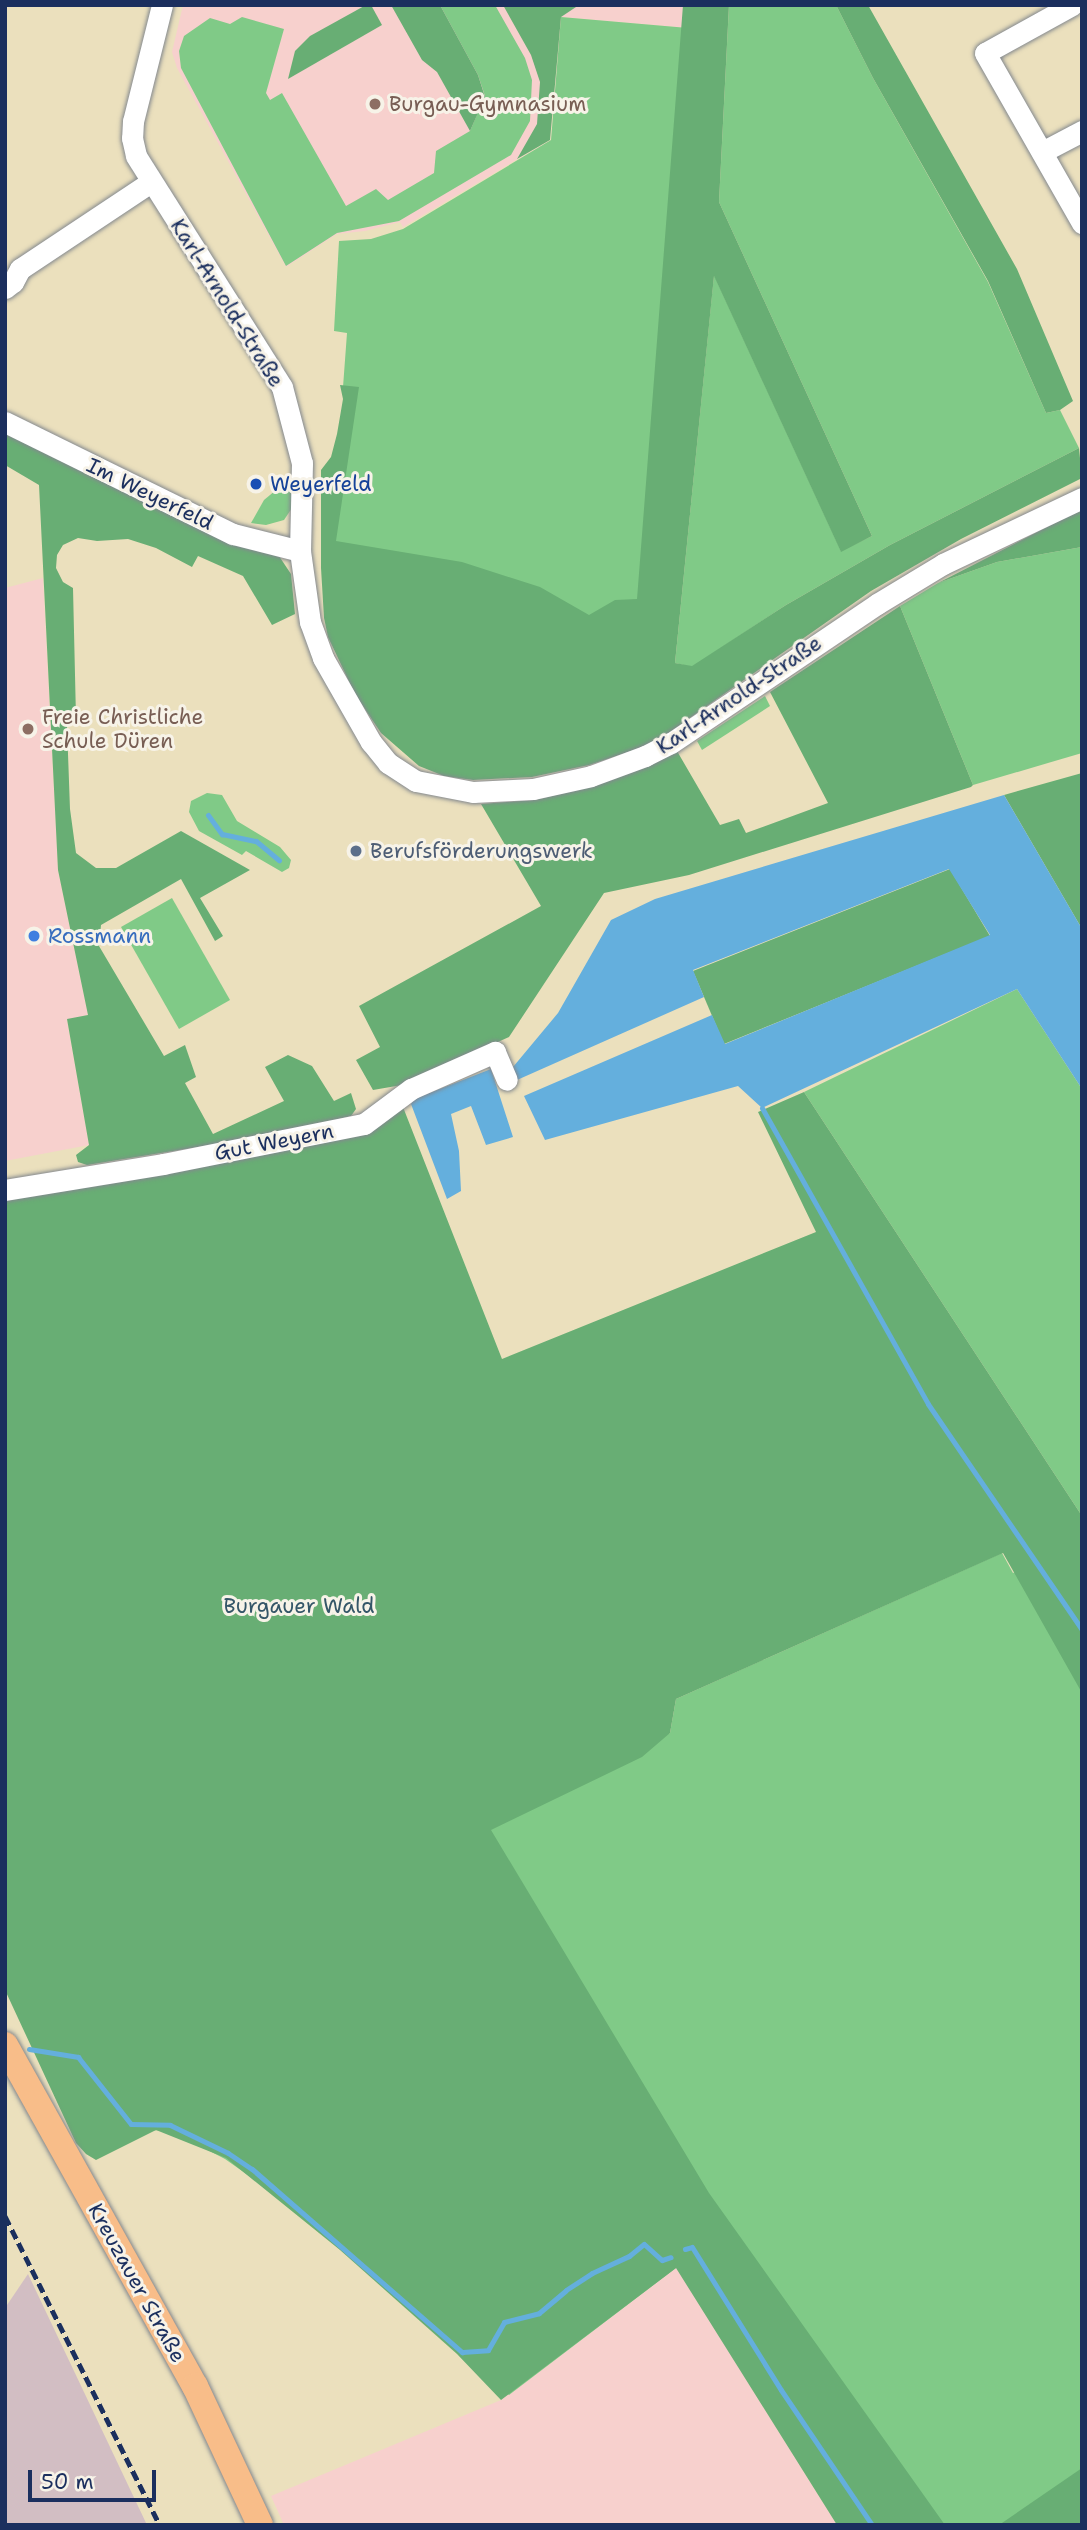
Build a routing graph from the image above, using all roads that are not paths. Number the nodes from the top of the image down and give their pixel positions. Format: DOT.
graph roads {
  1 [pos="162,5"];
  2 [pos="1072,5"];
  3 [pos="1082,131"];
  4 [pos="1042,152"];
  5 [pos="150,182"];
  6 [pos="1082,223"];
  7 [pos="5,288"];
  8 [pos="5,422"];
  9 [pos="1081,498"];
  10 [pos="300,551"];
  11 [pos="507,1080"];
  12 [pos="5,1190"];
  13 [pos="5,2045"];
  14 [pos="260,2525"];
  1 -- 5 [label="street, Karl-Arnold-Straße"];
  2 -- 4 [label="street"];
  3 -- 4 [label="street"];
  4 -- 6 [label="street"];
  5 -- 7 [label="street"];
  5 -- 10 [label="street, Karl-Arnold-Straße"];
  8 -- 10 [label="street, Im Weyerfeld"];
  9 -- 10 [label="street, Karl-Arnold-Straße"];
  11 -- 12 [label="street, Gut Weyern"];
  13 -- 14 [label="main road, Kreuzauer Straße"];
}
